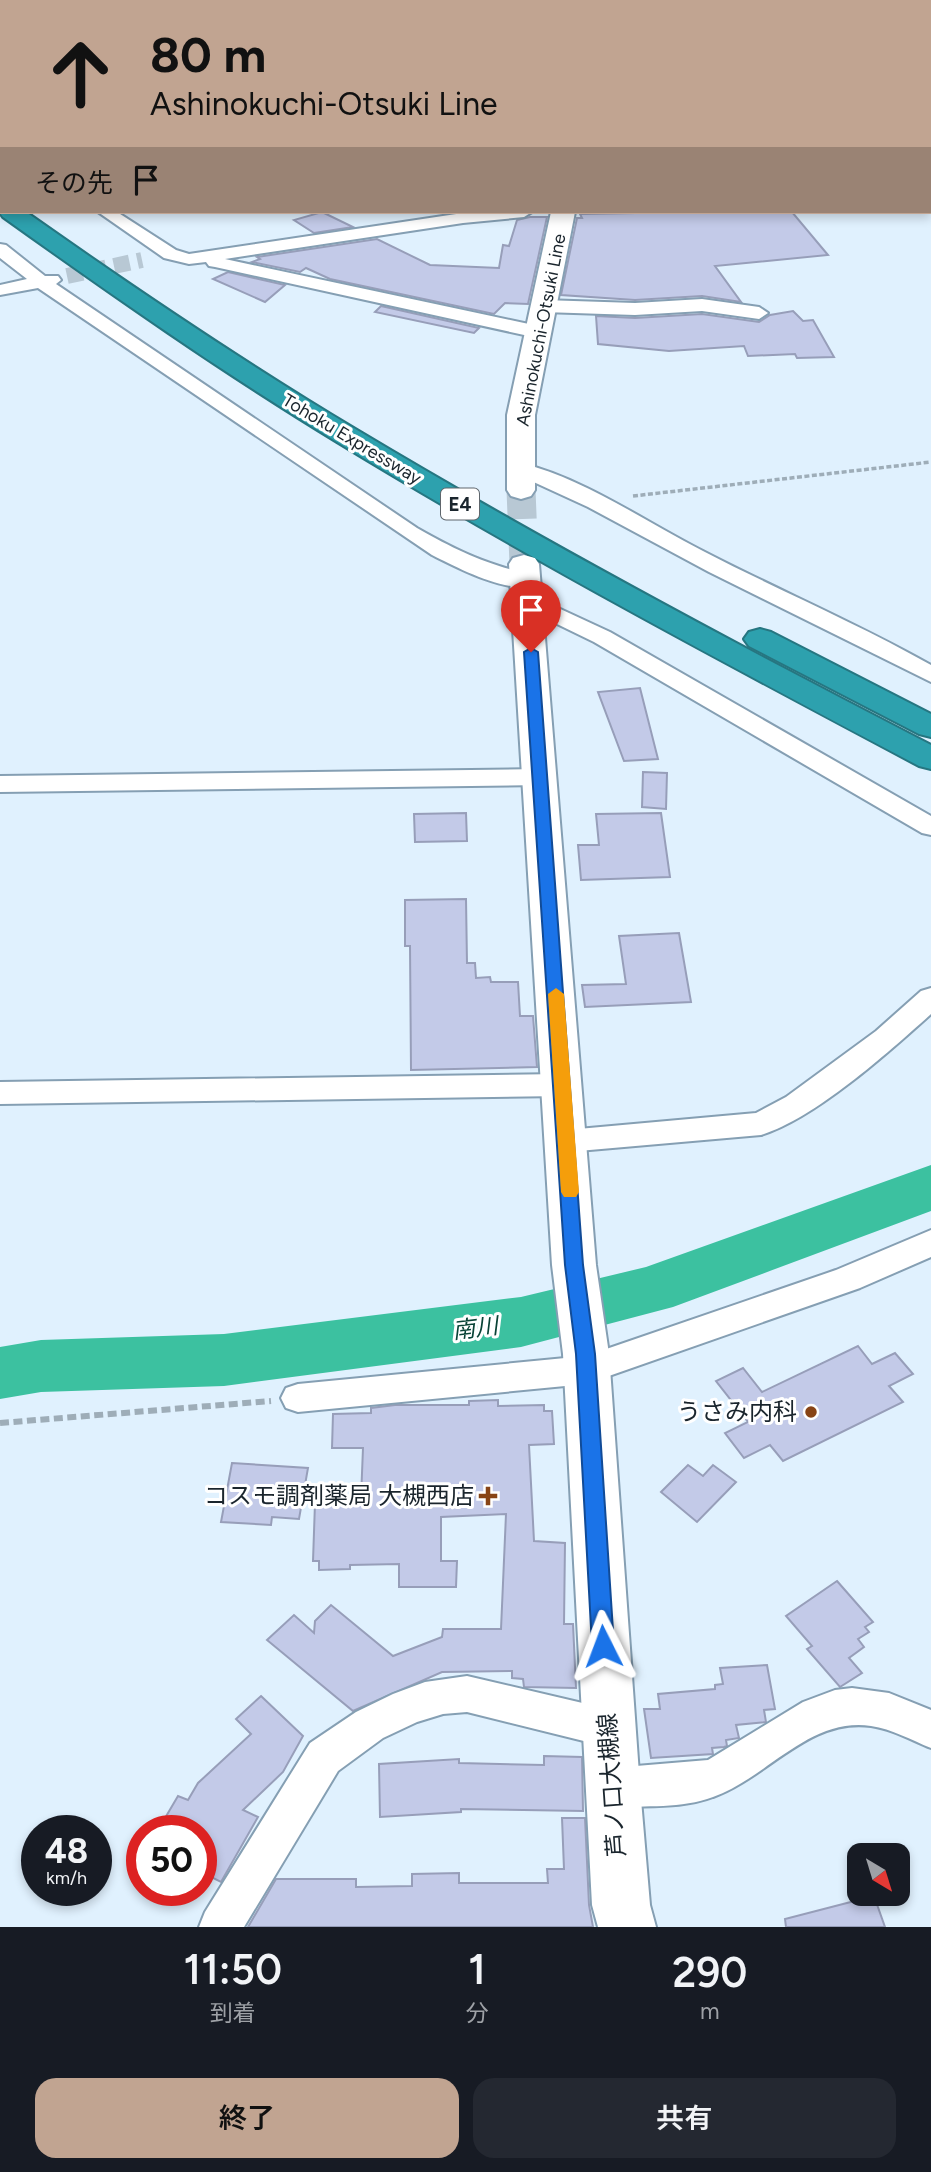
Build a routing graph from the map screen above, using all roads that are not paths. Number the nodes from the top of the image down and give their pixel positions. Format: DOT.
graph roads {
  1 [pos="14,214"];
  2 [pos="51,214"];
  3 [pos="109,214"];
  4 [pos="504,214"];
  5 [pos="563,214"];
  6 [pos="0,249"];
  7 [pos="170,254"];
  8 [pos="204,257"];
  9 [pos="142,260"];
  10 [pos="67,276"];
  11 [pos="41,282"];
  12 [pos="0,290"];
  13 [pos="759,313"];
  14 [pos="541,319"];
  15 [pos="521,479"];
  16 [pos="526,582"];
  17 [pos="931,675"];
  18 [pos="931,727"];
  19 [pos="931,759"];
  20 [pos="540,777"];
  21 [pos="0,784"];
  22 [pos="931,827"];
  23 [pos="931,998"];
  24 [pos="562,1085"];
  25 [pos="0,1093"];
  26 [pos="567,1141"];
  27 [pos="931,1242"];
  28 [pos="586,1362"];
  29 [pos="298,1398"];
  30 [pos="608,1728"];
  31 [pos="931,1729"];
  32 [pos="612,1788"];
  33 [pos="220,1927"];
  34 [pos="627,1927"];
  1 -- 19 [label="highway, Tohoku Expressway / E4"];
  2 -- 18 [label="highway, Tohoku Expressway / E4"];
  3 -- 7 [label="street"];
  4 -- 8 [label="street"];
  5 -- 14 [label="main road, Ashinokuchi-Otsuki Line"];
  6 -- 11 [label="street"];
  7 -- 8 [label="street"];
  7 -- 9 [label="street"];
  8 -- 14 [label="street"];
  10 -- 11 [label="street"];
  11 -- 12 [label="street"];
  11 -- 16 [label="street"];
  13 -- 14 [label="street"];
  14 -- 15 [label="main road, Ashinokuchi-Otsuki Line"];
  15 -- 17 [label="street"];
  16 -- 20 [label="main road"];
  16 -- 22 [label="street"];
  20 -- 21 [label="street"];
  20 -- 24 [label="main road"];
  23 -- 26 [label="street"];
  24 -- 25 [label="street"];
  24 -- 26 [label="main road"];
  26 -- 28 [label="main road, 芦ノ口大槻線"];
  27 -- 28 [label="street"];
  28 -- 29 [label="street"];
  28 -- 30 [label="main road, 芦ノ口大槻線"];
  30 -- 32 [label="main road, 芦ノ口大槻線"];
  30 -- 33 [label="street"];
  31 -- 32 [label="street"];
  32 -- 34 [label="main road, 芦ノ口大槻線"];
}
